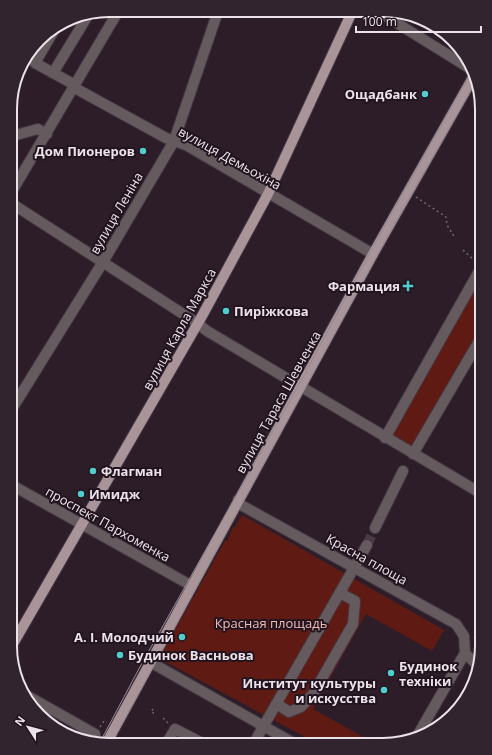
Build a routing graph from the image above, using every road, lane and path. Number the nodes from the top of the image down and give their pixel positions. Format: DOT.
graph roads {
  1 [pos="115,17"];
  2 [pos="217,17"];
  3 [pos="350,17"];
  4 [pos="388,17"];
  5 [pos="85,20"];
  6 [pos="48,40"];
  7 [pos="464,65"];
  8 [pos="53,73"];
  9 [pos="470,80"];
  10 [pos="74,86"];
  11 [pos="46,134"];
  12 [pos="17,135"];
  13 [pos="174,141"];
  14 [pos="17,182"];
  15 [pos="408,192"];
  16 [pos="268,194"];
  17 [pos="17,207"];
  18 [pos="455,238"];
  19 [pos="463,250"];
  20 [pos="373,254"];
  21 [pos="475,261"];
  22 [pos="103,262"];
  23 [pos="475,279"];
  24 [pos="198,323"];
  25 [pos="475,350"];
  26 [pos="302,388"];
  27 [pos="17,401"];
  28 [pos="385,438"];
  29 [pos="413,454"];
  30 [pos="404,470"];
  31 [pos="17,488"];
  32 [pos="475,490"];
  33 [pos="238,500"];
  34 [pos="81,525"];
  35 [pos="375,528"];
  36 [pos="366,545"];
  37 [pos="356,567"];
  38 [pos="192,586"];
  39 [pos="340,593"];
  40 [pos="17,637"];
  41 [pos="465,653"];
  42 [pos="473,661"];
  43 [pos="150,662"];
  44 [pos="34,700"];
  45 [pos="276,704"];
  46 [pos="153,709"];
  47 [pos="154,713"];
  48 [pos="264,726"];
  49 [pos="421,730"];
  50 [pos="95,734"];
  51 [pos="109,738"];
  52 [pos="170,738"];
  53 [pos="192,738"];
  54 [pos="257,738"];
  55 [pos="285,738"];
  1 -- 10 [label="street"];
  2 -- 13 [label="street, вулиця Леніна"];
  3 -- 16 [label="main road, вулиця Карла Маркса"];
  4 -- 7 [label="street"];
  5 -- 8 [label="street"];
  6 -- 8 [label="street, вулиця Демьохіна"];
  8 -- 10 [label="street, вулиця Демьохіна"];
  9 -- 15 [label="main road, вулиця Тараса Шевченка"];
  10 -- 11 [label="street"];
  10 -- 13 [label="street, вулиця Демьохіна"];
  11 -- 12 [label="street"];
  11 -- 14 [label="street"];
  13 -- 16 [label="street, вулиця Демьохіна"];
  13 -- 22 [label="street, вулиця Леніна"];
  15 -- 18 [label="path"];
  15 -- 20 [label="main road, вулиця Тараса Шевченка"];
  16 -- 20 [label="street, вулиця Демьохіна"];
  16 -- 24 [label="main road, вулиця Карла Маркса"];
  17 -- 22 [label="street"];
  19 -- 21 [label="path"];
  20 -- 26 [label="main road, вулиця Тараса Шевченка"];
  22 -- 24 [label="street"];
  22 -- 27 [label="street, вулиця Леніна"];
  23 -- 28 [label="street"];
  24 -- 26 [label="street"];
  24 -- 34 [label="main road, вулиця Карла Маркса"];
  25 -- 29 [label="street"];
  26 -- 28 [label="street"];
  26 -- 33 [label="main road, вулиця Тараса Шевченка"];
  28 -- 29 [label="street"];
  29 -- 32 [label="street"];
  30 -- 35 [label="street"];
  31 -- 34 [label="street, проспект Пархоменка"];
  33 -- 37 [label="street, Красна площа"];
  33 -- 38 [label="main road, вулиця Тараса Шевченка"];
  34 -- 38 [label="street, проспект Пархоменка"];
  34 -- 40 [label="main road, вулиця Карла Маркса"];
  36 -- 37 [label="street"];
  37 -- 39 [label="street"];
  37 -- 41 [label="street, Красна площа"];
  38 -- 43 [label="main road, вулиця Тараса Шевченка"];
  39 -- 45 [label="street"];
  39 -- 45 [label="street"];
  41 -- 42 [label="street"];
  41 -- 49 [label="street"];
  43 -- 48 [label="street"];
  43 -- 51 [label="main road, вулиця Тараса Шевченка"];
  44 -- 50 [label="street"];
  45 -- 48 [label="street"];
  46 -- 47 [label="path"];
  48 -- 54 [label="street"];
  48 -- 55 [label="street"];
  52 -- 53 [label="street"];
}
